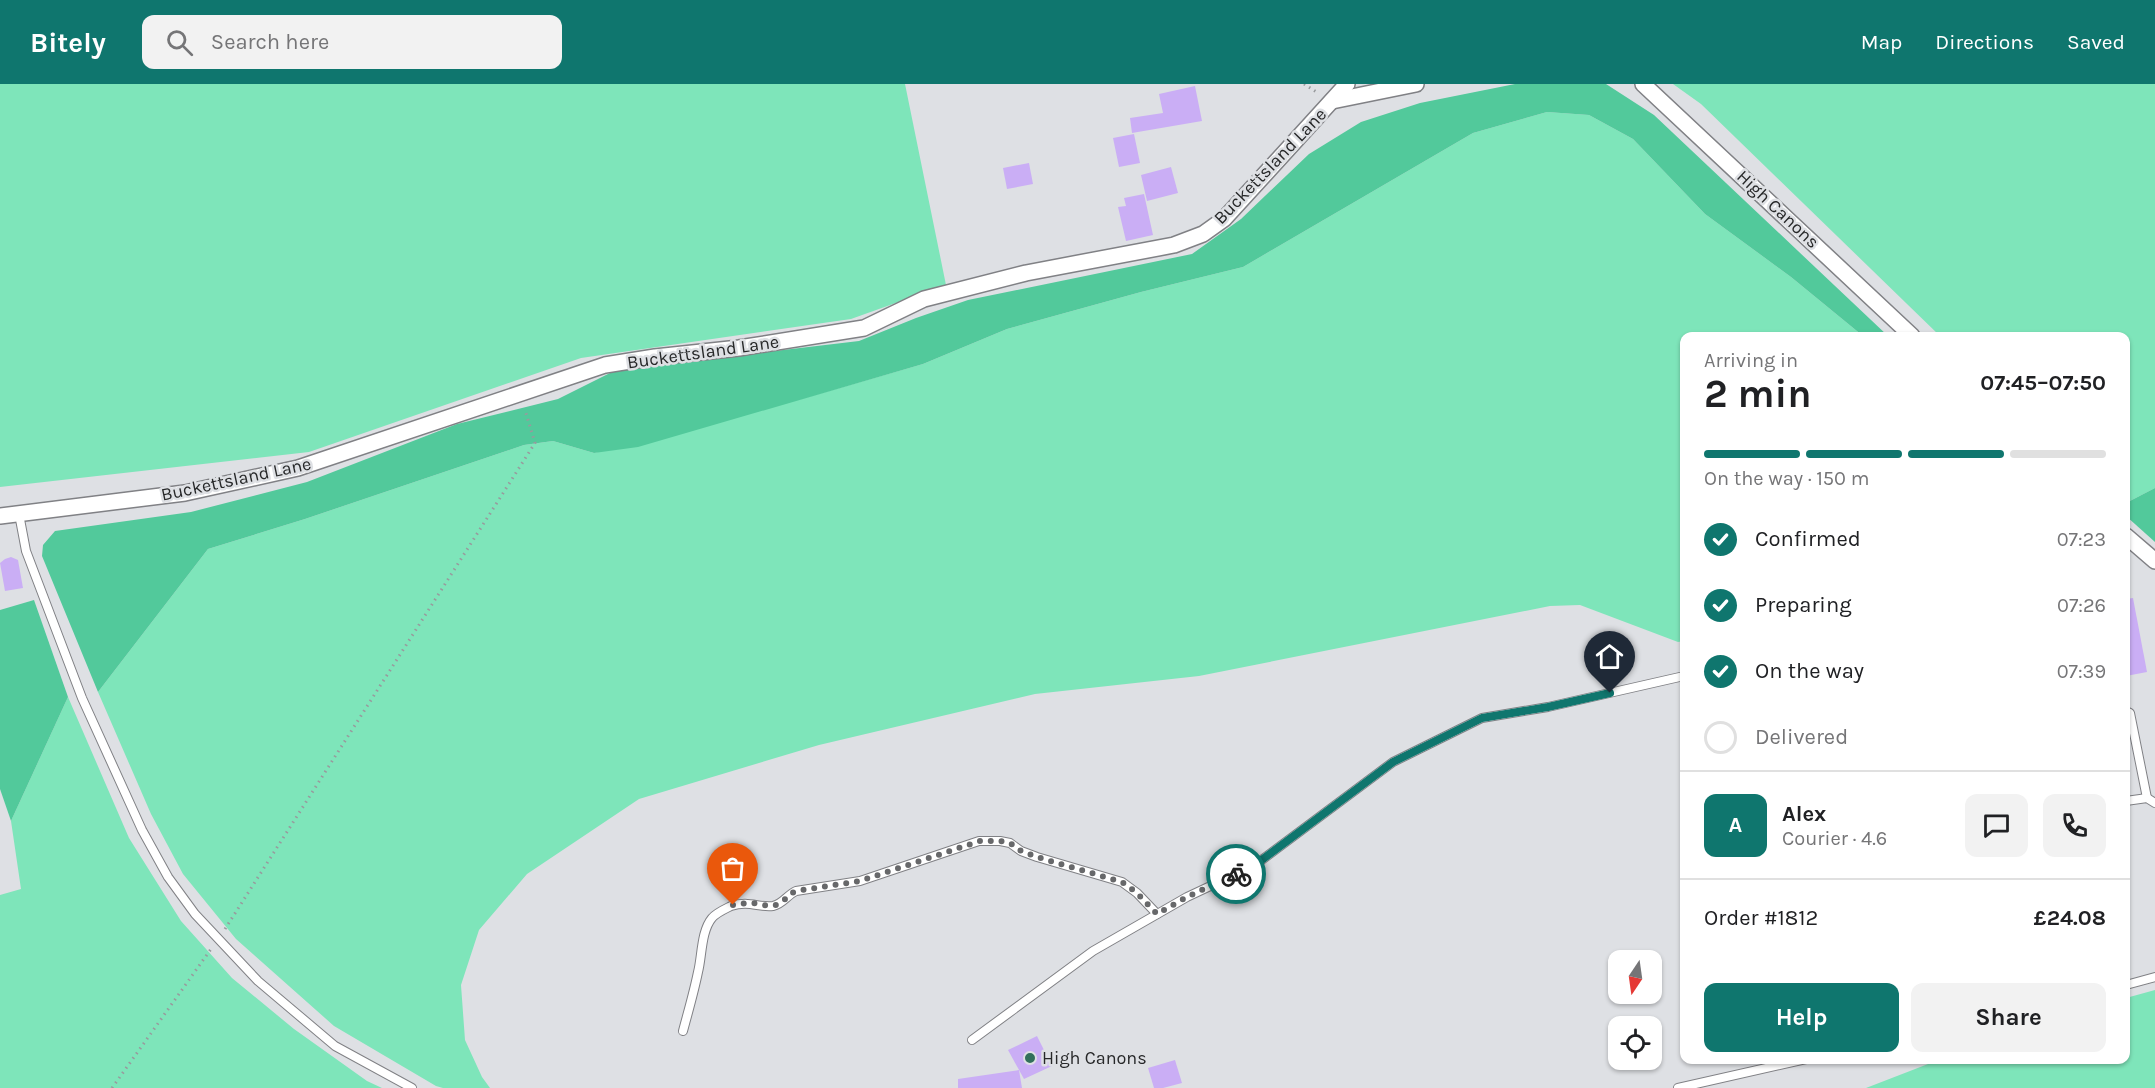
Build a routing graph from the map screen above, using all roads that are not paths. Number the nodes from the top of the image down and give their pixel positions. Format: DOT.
graph roads {
  1 [pos="1347,84"];
  2 [pos="1416,84"];
  3 [pos="1643,84"];
  4 [pos="1332,101"];
  5 [pos="1907,332"];
  6 [pos="19,514"];
  7 [pos="0,516"];
  8 [pos="2130,539"];
  9 [pos="2155,561"];
  10 [pos="1680,677"];
  11 [pos="2130,713"];
  12 [pos="2147,798"];
  13 [pos="2130,800"];
  14 [pos="2155,803"];
  15 [pos="1157,914"];
  16 [pos="2155,977"];
  17 [pos="2130,984"];
  18 [pos="683,1031"];
  19 [pos="972,1040"];
  20 [pos="1784,1064"];
  21 [pos="412,1088"];
  22 [pos="1678,1088"];
  1 -- 4 [label="street, Buckettsland Lane"];
  2 -- 4 [label="street"];
  3 -- 5 [label="street, High Canons"];
  4 -- 6 [label="street, Buckettsland Lane"];
  6 -- 7 [label="street, Buckettsland Lane"];
  6 -- 21 [label="lane"];
  8 -- 9 [label="street"];
  10 -- 15 [label="lane"];
  11 -- 12 [label="lane"];
  12 -- 13 [label="lane"];
  12 -- 14 [label="lane"];
  15 -- 18 [label="lane"];
  15 -- 19 [label="lane"];
  16 -- 17 [label="lane"];
  20 -- 22 [label="lane"];
}
